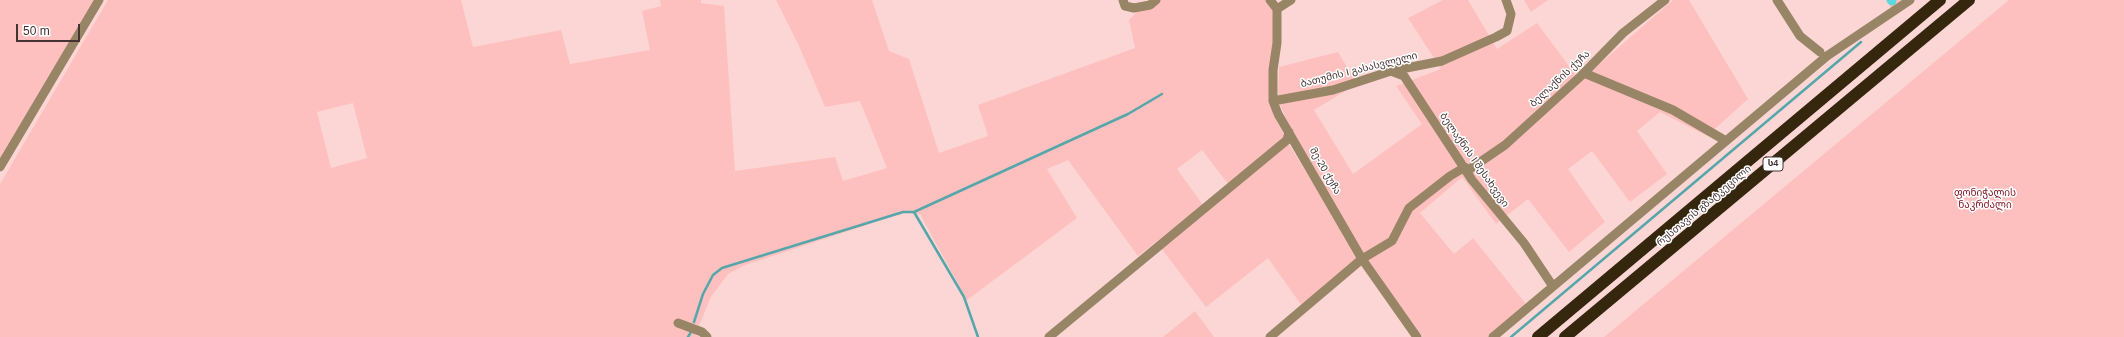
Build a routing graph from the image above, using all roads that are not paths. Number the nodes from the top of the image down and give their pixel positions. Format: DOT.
graph roads {
  1 [pos="99,0"];
  2 [pos="1123,0"];
  3 [pos="1156,0"];
  4 [pos="1270,0"];
  5 [pos="1291,0"];
  6 [pos="1506,0"];
  7 [pos="1665,0"];
  8 [pos="1777,0"];
  9 [pos="1910,0"];
  10 [pos="1940,0"];
  11 [pos="1969,0"];
  12 [pos="1277,9"];
  13 [pos="1820,52"];
  14 [pos="1391,71"];
  15 [pos="1584,73"];
  16 [pos="1273,101"];
  17 [pos="1289,132"];
  18 [pos="1726,140"];
  19 [pos="0,168"];
  20 [pos="1466,169"];
  21 [pos="1362,259"];
  22 [pos="1552,285"];
  23 [pos="678,323"];
  24 [pos="707,337"];
  25 [pos="1049,337"];
  26 [pos="1270,337"];
  27 [pos="1418,337"];
  28 [pos="1493,337"];
  29 [pos="1538,337"];
  30 [pos="1565,337"];
  1 -- 19 [label="street"];
  2 -- 3 [label="street"];
  4 -- 12 [label="street"];
  5 -- 12 [label="street"];
  6 -- 14 [label="street, ბათუმის I გასასვლელი"];
  7 -- 15 [label="street, ბელაქნის ქუჩა"];
  8 -- 13 [label="street"];
  9 -- 18 [label="street"];
  10 -- 29 [label="highway, რუსთავის გზატკეცილი / ს4"];
  11 -- 30 [label="highway, რუსთავის გზატკეცილი / ს4"];
  12 -- 16 [label="street, მე-20 ქუჩა"];
  14 -- 16 [label="street, ბათუმის I გასასვლელი"];
  14 -- 20 [label="street, ბელაქნის I შესახვევი"];
  15 -- 18 [label="street"];
  15 -- 20 [label="street, ბელაქნის ქუჩა"];
  16 -- 17 [label="street, მე-20 ქუჩა"];
  17 -- 21 [label="street, მე-20 ქუჩა"];
  17 -- 25 [label="street"];
  18 -- 22 [label="street"];
  20 -- 21 [label="street, ბელაქნის ქუჩა"];
  20 -- 22 [label="street, ბელაქნის I შესახვევი"];
  21 -- 26 [label="street, ბელაქნის ქუჩა"];
  21 -- 27 [label="street, მე-20 ქუჩა"];
  22 -- 28 [label="street"];
  23 -- 24 [label="street"];
}
